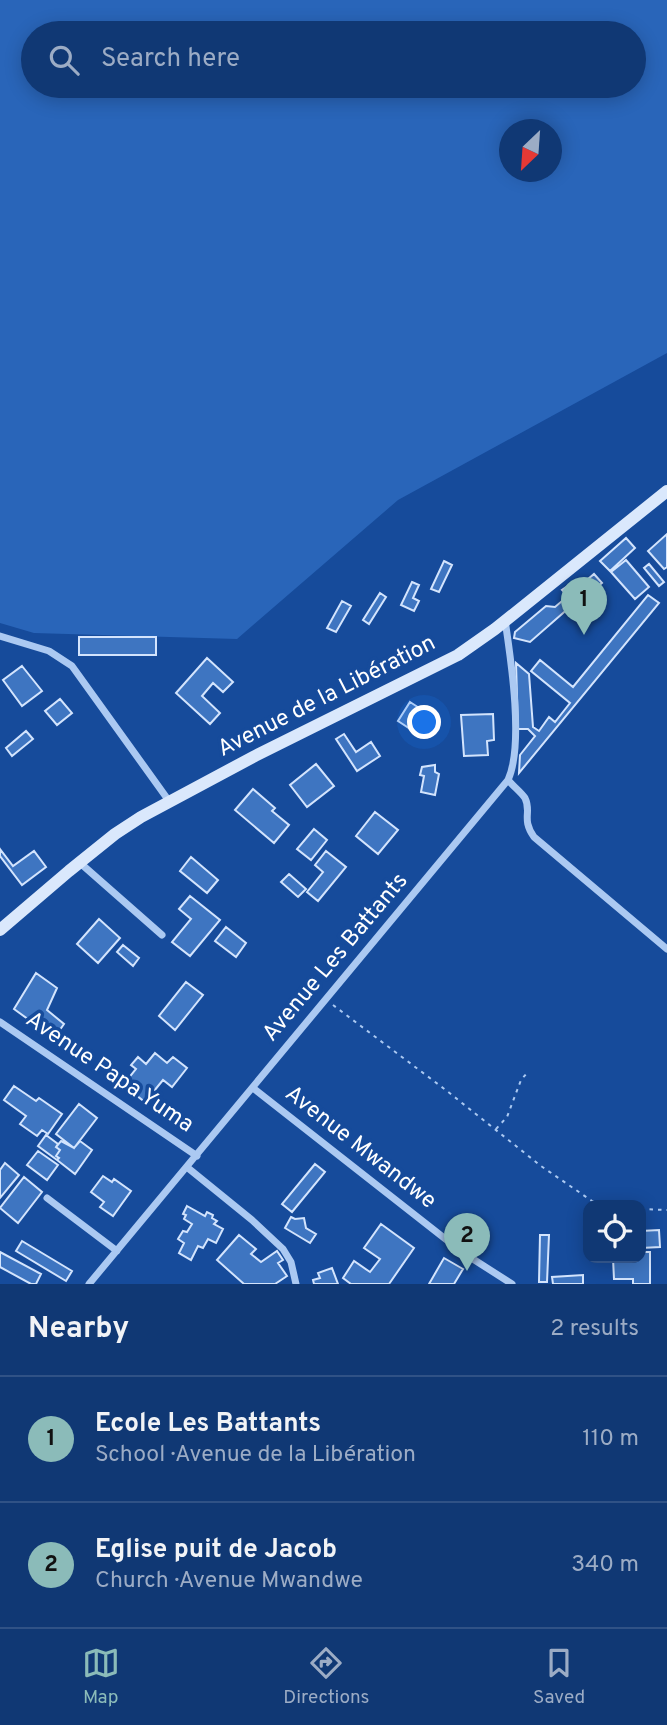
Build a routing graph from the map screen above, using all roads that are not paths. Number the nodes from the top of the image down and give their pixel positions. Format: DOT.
graph roads {
  1 [pos="667,491"];
  2 [pos="505,620"];
  3 [pos="3,639"];
  4 [pos="508,780"];
  5 [pos="169,801"];
  6 [pos="79,862"];
  7 [pos="0,930"];
  8 [pos="162,935"];
  9 [pos="667,949"];
  10 [pos="0,1022"];
  11 [pos="253,1088"];
  12 [pos="197,1156"];
  13 [pos="187,1168"];
  14 [pos="47,1198"];
  15 [pos="117,1251"];
  16 [pos="89,1284"];
  17 [pos="296,1284"];
  18 [pos="512,1284"];
  1 -- 2 [label="street, Avenue de la Libération"];
  2 -- 4 [label="street, Avenue Les Battants"];
  2 -- 5 [label="street, Avenue de la Libération"];
  3 -- 5 [label="street"];
  4 -- 9 [label="street"];
  4 -- 11 [label="street, Avenue Les Battants"];
  5 -- 6 [label="street, Avenue de la Libération"];
  6 -- 7 [label="street, Avenue de la Libération"];
  6 -- 8 [label="street"];
  10 -- 12 [label="street, Avenue Papa Yuma"];
  11 -- 12 [label="street, Avenue Les Battants"];
  11 -- 18 [label="street, Avenue Mwandwe"];
  12 -- 13 [label="street, Avenue Les Battants"];
  13 -- 15 [label="street, Avenue Les Battants"];
  13 -- 17 [label="street"];
  14 -- 15 [label="street"];
  15 -- 16 [label="street, Avenue Les Battants"];
}
